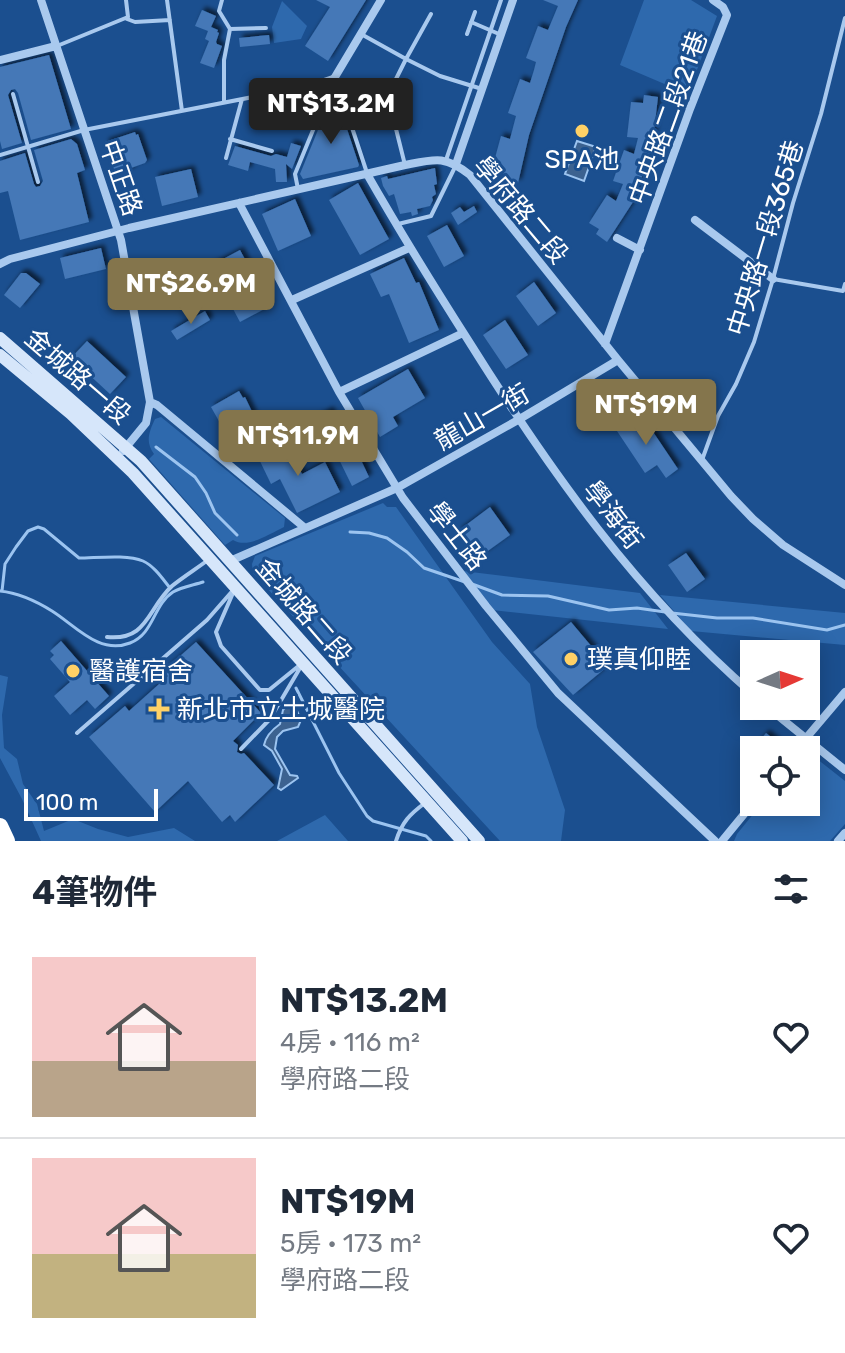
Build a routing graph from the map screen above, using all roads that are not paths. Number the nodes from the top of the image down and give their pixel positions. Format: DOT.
graph roads {
  1 [pos="41,0"];
  2 [pos="126,0"];
  3 [pos="167,0"];
  4 [pos="222,0"];
  5 [pos="381,0"];
  6 [pos="501,0"];
  7 [pos="513,0"];
  8 [pos="713,0"];
  9 [pos="725,4"];
  10 [pos="475,12"];
  11 [pos="431,14"];
  12 [pos="125,18"];
  13 [pos="845,18"];
  14 [pos="170,20"];
  15 [pos="471,22"];
  16 [pos="266,28"];
  17 [pos="230,29"];
  18 [pos="491,30"];
  19 [pos="844,32"];
  20 [pos="361,34"];
  21 [pos="467,34"];
  22 [pos="501,35"];
  23 [pos="56,46"];
  24 [pos="406,59"];
  25 [pos="0,60"];
  26 [pos="335,77"];
  27 [pos="472,86"];
  28 [pos="483,89"];
  29 [pos="13,94"];
  30 [pos="666,97"];
  31 [pos="242,99"];
  32 [pos="224,102"];
  33 [pos="690,109"];
  34 [pos="182,111"];
  35 [pos="84,130"];
  36 [pos="230,139"];
  37 [pos="28,147"];
  38 [pos="272,151"];
  39 [pos="0,155"];
  40 [pos="226,158"];
  41 [pos="446,160"];
  42 [pos="456,164"];
  43 [pos="405,165"];
  44 [pos="367,174"];
  45 [pos="38,182"];
  46 [pos="298,189"];
  47 [pos="239,203"];
  48 [pos="695,220"];
  49 [pos="395,225"];
  50 [pos="118,231"];
  51 [pos="617,238"];
  52 [pos="409,248"];
  53 [pos="640,250"];
  54 [pos="1,261"];
  55 [pos="773,279"];
  56 [pos="845,284"];
  57 [pos="292,300"];
  58 [pos="463,333"];
  59 [pos="0,338"];
  60 [pos="605,344"];
  61 [pos="0,355"];
  62 [pos="618,360"];
  63 [pos="339,392"];
  64 [pos="150,402"];
  65 [pos="518,420"];
  66 [pos="127,447"];
  67 [pos="117,458"];
  68 [pos="701,462"];
  69 [pos="397,488"];
  70 [pos="305,528"];
  71 [pos="210,559"];
  72 [pos="230,561"];
  73 [pos="241,582"];
  74 [pos="845,585"];
  75 [pos="107,637"];
  76 [pos="303,662"];
  77 [pos="740,683"];
  78 [pos="845,692"];
  79 [pos="783,720"];
  80 [pos="77,733"];
  81 [pos="801,736"];
  82 [pos="808,736"];
  83 [pos="241,749"];
  84 [pos="820,751"];
  85 [pos="845,770"];
  86 [pos="427,802"];
  87 [pos="743,816"];
  88 [pos="0,826"];
  89 [pos="845,833"];
  90 [pos="7,841"];
  91 [pos="396,841"];
  92 [pos="462,841"];
  93 [pos="479,841"];
  94 [pos="715,841"];
  95 [pos="722,841"];
  96 [pos="838,841"];
  1 -- 23 [label="street, 中正路"];
  2 -- 12 [label="lane"];
  3 -- 14 [label="lane"];
  4 -- 17 [label="lane"];
  5 -- 20 [label="street"];
  6 -- 18 [label="lane"];
  7 -- 22 [label="street"];
  8 -- 9 [label="street"];
  9 -- 33 [label="street, 中央路二段21巷"];
  10 -- 15 [label="lane"];
  11 -- 24 [label="lane"];
  12 -- 14 [label="lane"];
  12 -- 23 [label="lane"];
  13 -- 19 [label="lane, 中央路一段365巷"];
  14 -- 34 [label="lane"];
  15 -- 18 [label="lane"];
  15 -- 21 [label="lane"];
  16 -- 17 [label="lane"];
  17 -- 32 [label="lane"];
  18 -- 22 [label="lane"];
  18 -- 27 [label="lane"];
  19 -- 55 [label="lane, 中央路一段365巷"];
  20 -- 24 [label="lane"];
  20 -- 26 [label="street"];
  22 -- 28 [label="street"];
  23 -- 25 [label="street"];
  23 -- 35 [label="street, 中正路"];
  24 -- 27 [label="lane"];
  24 -- 43 [label="lane"];
  26 -- 31 [label="lane"];
  26 -- 44 [label="lane"];
  26 -- 46 [label="lane"];
  27 -- 28 [label="lane"];
  27 -- 41 [label="lane"];
  28 -- 42 [label="street"];
  29 -- 37 [label="lane"];
  30 -- 33 [label="lane"];
  31 -- 32 [label="lane"];
  31 -- 36 [label="lane"];
  32 -- 34 [label="lane"];
  33 -- 53 [label="street, 中央路二段21巷"];
  34 -- 35 [label="lane"];
  35 -- 37 [label="lane"];
  35 -- 50 [label="street, 中正路"];
  36 -- 38 [label="lane"];
  36 -- 40 [label="lane"];
  37 -- 39 [label="lane"];
  37 -- 45 [label="lane"];
  41 -- 42 [label="street, 學府路二段"];
  41 -- 43 [label="street, 學府路二段"];
  42 -- 49 [label="lane"];
  42 -- 60 [label="street, 學府路二段"];
  43 -- 44 [label="street, 學府路二段"];
  44 -- 46 [label="street, 學府路二段"];
  44 -- 49 [label="street, 學海街"];
  46 -- 47 [label="street, 學府路二段"];
  47 -- 50 [label="street, 學府路二段"];
  47 -- 57 [label="street, 學士路"];
  48 -- 55 [label="street"];
  49 -- 52 [label="street, 學海街"];
  50 -- 54 [label="street, 學府路二段"];
  50 -- 64 [label="street, 中正路"];
  51 -- 53 [label="street, 中央路二段21巷"];
  52 -- 57 [label="street"];
  52 -- 58 [label="street, 學海街"];
  53 -- 60 [label="street, 中央路二段21巷"];
  55 -- 56 [label="lane"];
  55 -- 68 [label="lane, 中央路一段365巷"];
  57 -- 63 [label="street, 學士路"];
  58 -- 63 [label="street"];
  58 -- 65 [label="street, 學海街"];
  59 -- 66 [label="main road, 金城路一段"];
  60 -- 62 [label="street, 學府路二段"];
  61 -- 67 [label="main road, 金城路一段"];
  62 -- 65 [label="street, 龍山一街"];
  62 -- 68 [label="street, 學府路二段"];
  63 -- 69 [label="street, 學士路"];
  64 -- 66 [label="street"];
  64 -- 70 [label="street"];
  65 -- 69 [label="street, 龍山一街"];
  65 -- 77 [label="street, 學海街"];
  66 -- 67 [label="street"];
  66 -- 72 [label="main road, 金城路二段"];
  67 -- 71 [label="main road, 金城路二段"];
  68 -- 74 [label="street, 學府路二段"];
  69 -- 70 [label="street, 龍山一街"];
  69 -- 94 [label="street, 學士路"];
  70 -- 72 [label="street, 龍山一街"];
  71 -- 73 [label="main road, 金城路二段"];
  71 -- 75 [label="lane"];
  72 -- 73 [label="main road, 金城路二段"];
  73 -- 76 [label="main road, 金城路二段"];
  73 -- 76 [label="lane"];
  73 -- 80 [label="lane"];
  73 -- 93 [label="main road, 金城路二段"];
  76 -- 83 [label="lane"];
  76 -- 86 [label="main road, 金城路二段"];
  78 -- 82 [label="street"];
  79 -- 81 [label="street"];
  84 -- 85 [label="street"];
  86 -- 91 [label="lane"];
  86 -- 92 [label="main road, 金城路二段"];
  87 -- 95 [label="street"];
  88 -- 90 [label="highway"];
  89 -- 96 [label="street"];
}
